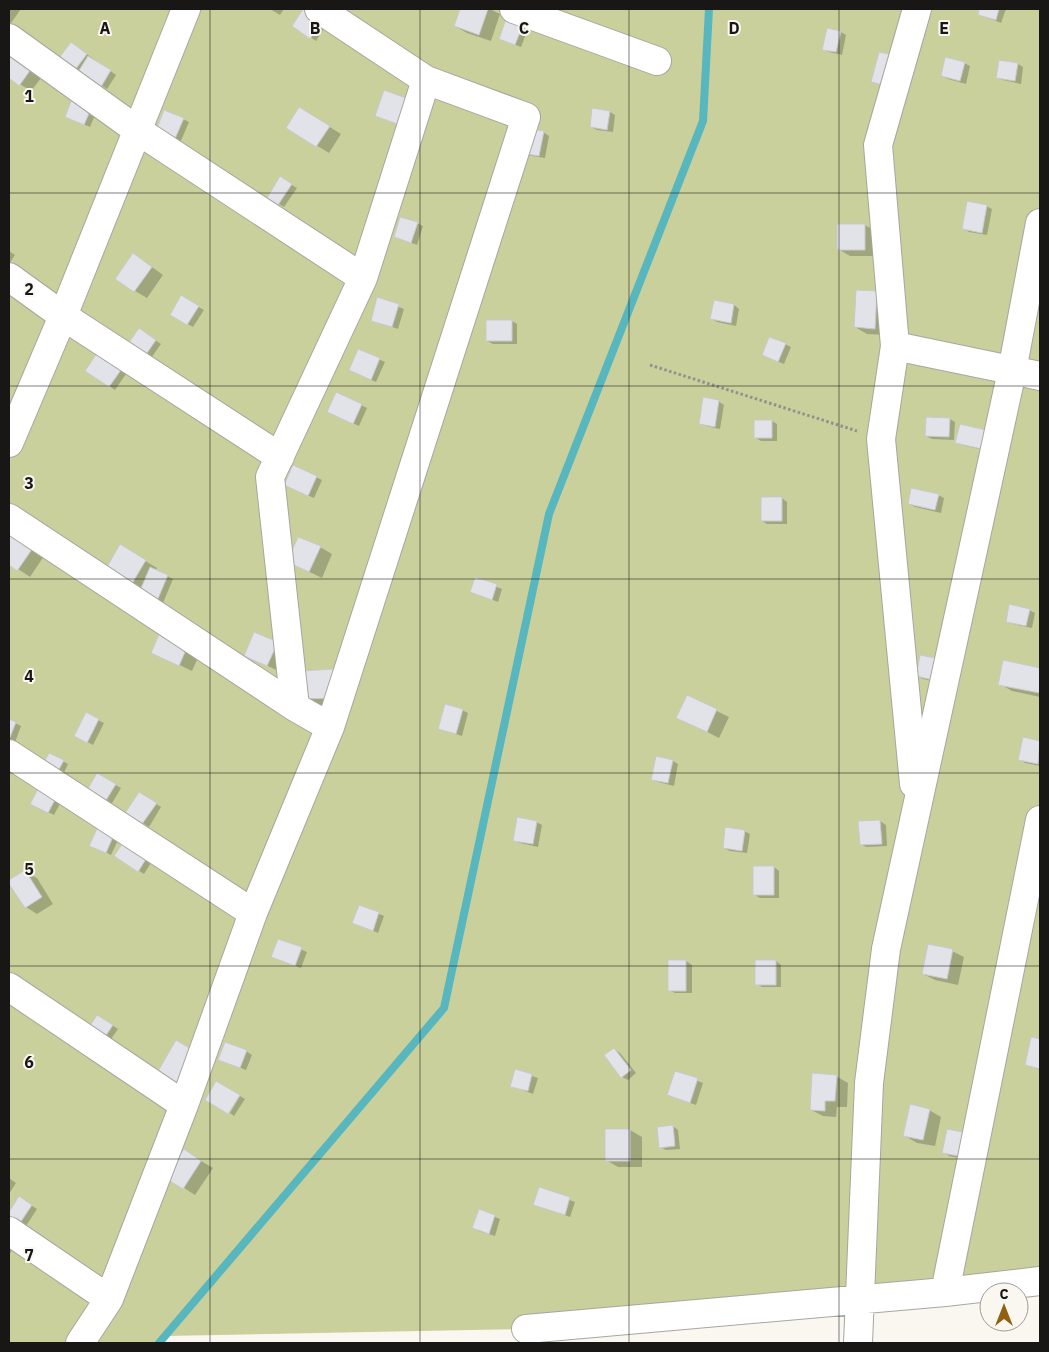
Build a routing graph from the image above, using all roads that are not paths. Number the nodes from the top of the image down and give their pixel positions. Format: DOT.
graph roads {
  1 [pos="186,9"];
  2 [pos="319,9"];
  3 [pos="514,9"];
  4 [pos="917,9"];
  5 [pos="9,38"];
  6 [pos="657,61"];
  7 [pos="426,80"];
  8 [pos="137,130"];
  9 [pos="1040,223"];
  10 [pos="9,277"];
  11 [pos="363,278"];
  12 [pos="63,316"];
  13 [pos="895,346"];
  14 [pos="1012,371"];
  15 [pos="1040,376"];
  16 [pos="9,443"];
  17 [pos="280,457"];
  18 [pos="9,518"];
  19 [pos="295,707"];
  20 [pos="330,727"];
  21 [pos="9,754"];
  22 [pos="917,808"];
  23 [pos="1040,820"];
  24 [pos="253,912"];
  25 [pos="9,987"];
  26 [pos="184,1105"];
  27 [pos="9,1231"];
  28 [pos="1040,1281"];
  29 [pos="945,1292"];
  30 [pos="109,1299"];
  31 [pos="859,1300"];
  32 [pos="526,1329"];
  33 [pos="80,1343"];
  34 [pos="858,1343"];
  1 -- 8 [label="street"];
  2 -- 7 [label="street"];
  3 -- 6 [label="street"];
  4 -- 13 [label="street"];
  5 -- 8 [label="street"];
  7 -- 11 [label="street"];
  7 -- 20 [label="street"];
  8 -- 11 [label="street"];
  8 -- 12 [label="street"];
  9 -- 14 [label="street"];
  10 -- 12 [label="street"];
  11 -- 17 [label="street"];
  12 -- 16 [label="street"];
  12 -- 17 [label="street"];
  13 -- 14 [label="street"];
  13 -- 22 [label="street"];
  14 -- 15 [label="street"];
  14 -- 22 [label="street"];
  17 -- 19 [label="street"];
  18 -- 19 [label="street"];
  19 -- 20 [label="street"];
  20 -- 24 [label="street"];
  21 -- 24 [label="street"];
  22 -- 31 [label="street"];
  23 -- 29 [label="street"];
  24 -- 26 [label="street"];
  25 -- 26 [label="street"];
  26 -- 30 [label="street"];
  27 -- 30 [label="street"];
  28 -- 29 [label="street"];
  29 -- 31 [label="street"];
  30 -- 33 [label="street"];
  31 -- 32 [label="street"];
  31 -- 34 [label="street"];
}
